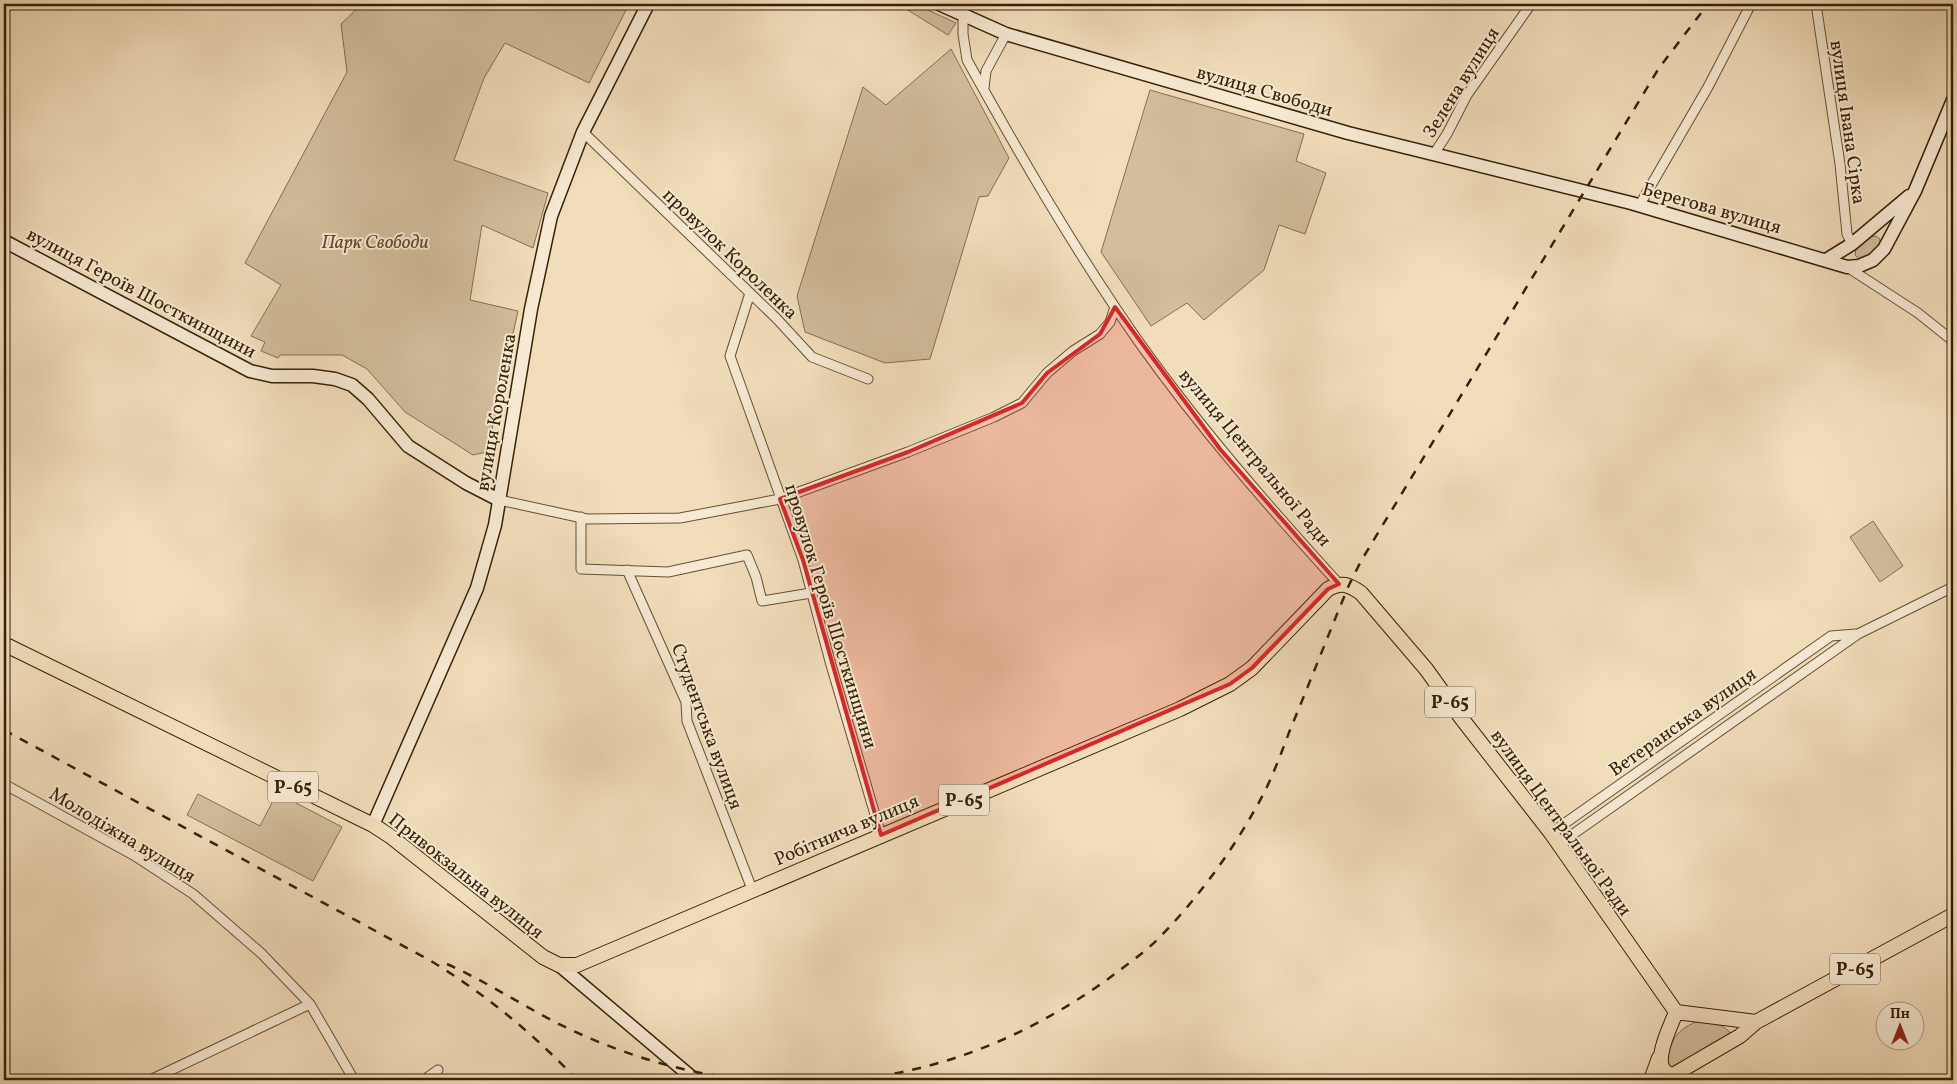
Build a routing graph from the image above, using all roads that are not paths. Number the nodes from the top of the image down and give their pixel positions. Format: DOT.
graph roads {
  1 [pos="648,4"];
  2 [pos="939,4"];
  3 [pos="1531,4"];
  4 [pos="1751,4"];
  5 [pos="1816,4"];
  6 [pos="963,15"];
  7 [pos="1006,34"];
  8 [pos="984,89"];
  9 [pos="1953,100"];
  10 [pos="583,132"];
  11 [pos="1434,154"];
  12 [pos="1915,191"];
  13 [pos="1586,193"];
  14 [pos="1639,206"];
  15 [pos="1866,233"];
  16 [pos="4,241"];
  17 [pos="1852,244"];
  18 [pos="1884,249"];
  19 [pos="1826,260"];
  20 [pos="1847,267"];
  21 [pos="750,294"];
  22 [pos="1115,307"];
  23 [pos="1953,341"];
  24 [pos="868,379"];
  25 [pos="780,499"];
  26 [pos="499,500"];
  27 [pos="581,518"];
  28 [pos="629,573"];
  29 [pos="1339,584"];
  30 [pos="1953,587"];
  31 [pos="811,593"];
  32 [pos="1858,634"];
  33 [pos="4,644"];
  34 [pos="4,784"];
  35 [pos="373,826"];
  36 [pos="881,835"];
  37 [pos="1555,838"];
  38 [pos="752,890"];
  39 [pos="1953,915"];
  40 [pos="559,965"];
  41 [pos="310,1004"];
  42 [pos="1676,1012"];
  43 [pos="1725,1018"];
  44 [pos="1756,1022"];
  45 [pos="1736,1039"];
  46 [pos="1660,1057"];
  47 [pos="438,1070"];
  48 [pos="1666,1079"];
  49 [pos="150,1080"];
  50 [pos="354,1080"];
  51 [pos="424,1080"];
  52 [pos="695,1080"];
  53 [pos="1651,1080"];
  1 -- 10 [label="main road, вулиця Короленка"];
  2 -- 6 [label="main road, вулиця Свободи"];
  3 -- 11 [label="street, Зелена вулиця"];
  4 -- 14 [label="street"];
  5 -- 17 [label="street, вулиця Івана Сірка"];
  6 -- 7 [label="main road, вулиця Свободи"];
  6 -- 8 [label="street, вулиця Центральної Ради"];
  7 -- 8 [label="street"];
  7 -- 11 [label="main road, вулиця Свободи"];
  8 -- 22 [label="street, вулиця Центральної Ради"];
  9 -- 12 [label="main road"];
  10 -- 21 [label="street, провулок Короленка"];
  10 -- 26 [label="main road, вулиця Короленка"];
  11 -- 13 [label="main road, вулиця Свободи"];
  12 -- 15 [label="main road"];
  12 -- 18 [label="main road"];
  13 -- 14 [label="main road, Берегова вулиця"];
  14 -- 19 [label="main road, Берегова вулиця"];
  15 -- 17 [label="main road"];
  15 -- 18 [label="main road"];
  16 -- 26 [label="main road, вулиця Героїв Шосткинщини"];
  17 -- 19 [label="main road"];
  17 -- 20 [label="main road"];
  18 -- 20 [label="main road"];
  19 -- 20 [label="main road, Берегова вулиця"];
  20 -- 23 [label="street, Берегова вулиця"];
  21 -- 24 [label="street, провулок Короленка"];
  21 -- 25 [label="street, провулок Героїв Шосткинщини"];
  22 -- 25 [label="street, вулиця Героїв Шосткинщини"];
  22 -- 29 [label="street, вулиця Центральної Ради"];
  25 -- 27 [label="street, вулиця Героїв Шосткинщини"];
  25 -- 31 [label="street, провулок Героїв Шосткинщини"];
  26 -- 27 [label="street, вулиця Героїв Шосткинщини"];
  26 -- 35 [label="main road, вулиця Короленка"];
  27 -- 28 [label="street"];
  28 -- 31 [label="street"];
  28 -- 38 [label="street, Студентська вулиця"];
  29 -- 36 [label="main road, Робітнича вулиця / Р-65"];
  29 -- 37 [label="main road, вулиця Центральної Ради / Р-65"];
  30 -- 32 [label="street"];
  31 -- 36 [label="street, провулок Героїв Шосткинщини"];
  32 -- 37 [label="street, Ветеранська вулиця"];
  32 -- 37 [label="street, Ветеранська вулиця"];
  33 -- 35 [label="main road, Привокзальна вулиця / Р-65"];
  34 -- 41 [label="street, Молодіжна вулиця"];
  35 -- 40 [label="main road, Привокзальна вулиця / Р-65"];
  36 -- 38 [label="main road, Робітнича вулиця / Р-65"];
  37 -- 42 [label="main road, вулиця Центральної Ради / Р-65"];
  38 -- 40 [label="main road, Робітнича вулиця / Р-65"];
  39 -- 44 [label="main road, Р-65"];
  40 -- 52 [label="main road, Привокзальна вулиця"];
  41 -- 49 [label="street"];
  41 -- 50 [label="street, Молодіжна вулиця"];
  42 -- 43 [label="main road"];
  42 -- 46 [label="main road"];
  43 -- 44 [label="main road"];
  43 -- 45 [label="main road"];
  44 -- 45 [label="main road, Р-65"];
  45 -- 48 [label="main road, Р-65"];
  46 -- 48 [label="main road, Р-65"];
  46 -- 53 [label="main road"];
  47 -- 51 [label="street"];
}
